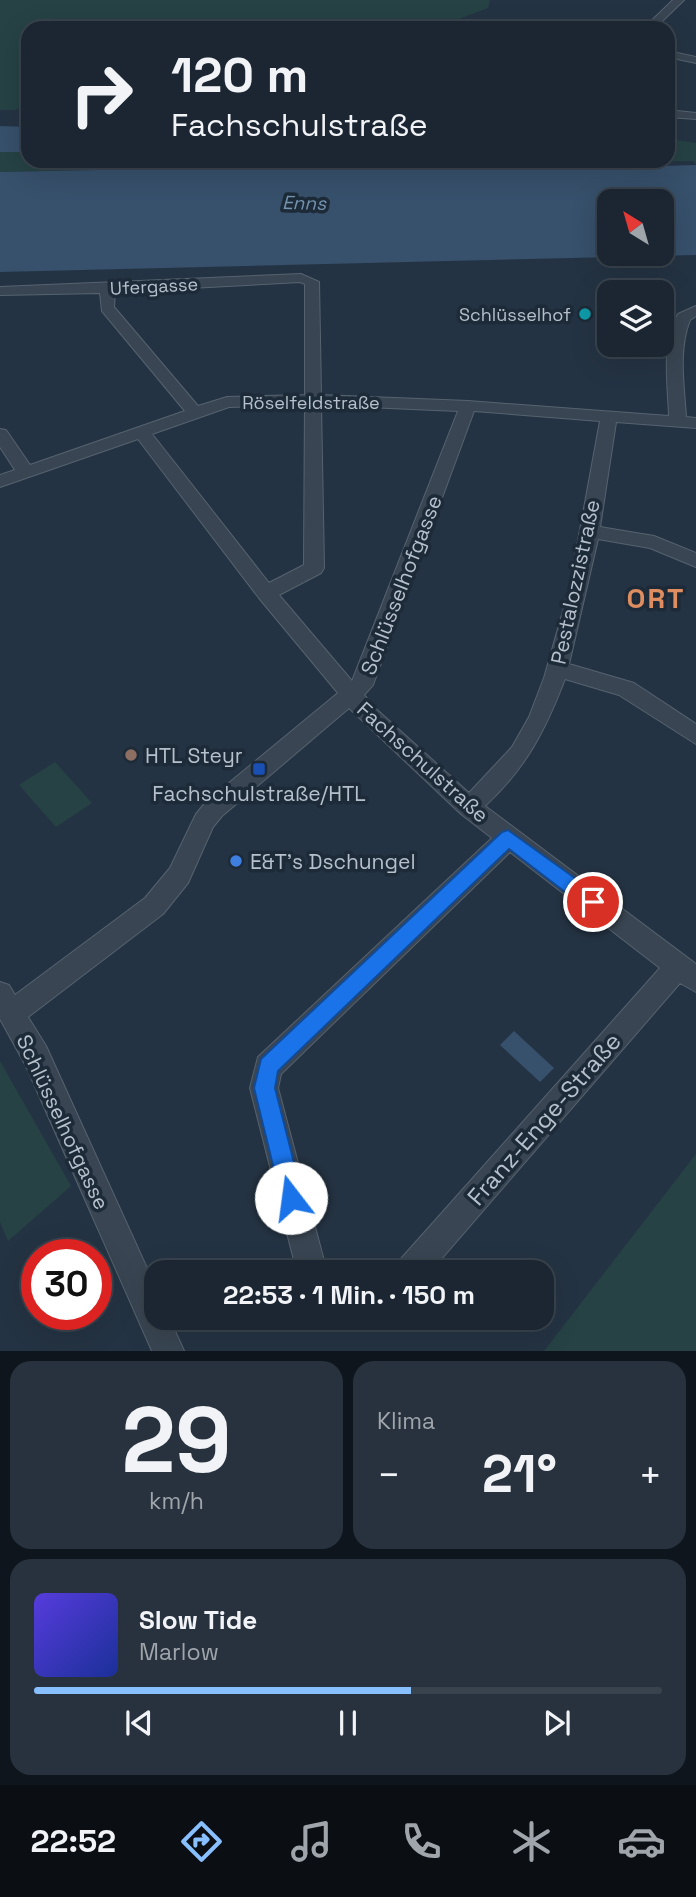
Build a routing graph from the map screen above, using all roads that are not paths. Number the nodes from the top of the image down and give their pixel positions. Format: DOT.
graph roads {
  1 [pos="679,0"];
  2 [pos="656,21"];
  3 [pos="675,56"];
  4 [pos="696,60"];
  5 [pos="675,114"];
  6 [pos="696,116"];
  7 [pos="108,289"];
  8 [pos="0,291"];
  9 [pos="696,310"];
  10 [pos="312,400"];
  11 [pos="468,406"];
  12 [pos="195,413"];
  13 [pos="609,415"];
  14 [pos="678,422"];
  15 [pos="696,423"];
  16 [pos="142,433"];
  17 [pos="0,435"];
  18 [pos="26,472"];
  19 [pos="0,481"];
  20 [pos="588,531"];
  21 [pos="696,560"];
  22 [pos="266,593"];
  23 [pos="558,669"];
  24 [pos="350,696"];
  25 [pos="696,735"];
  26 [pos="469,807"];
  27 [pos="508,838"];
  28 [pos="687,973"];
  29 [pos="6,1003"];
  30 [pos="309,1260"];
  31 [pos="421,1260"];
  32 [pos="168,1351"];
  1 -- 2 [label="street"];
  3 -- 4 [label="street"];
  5 -- 6 [label="street"];
  7 -- 8 [label="street, Ufergasse"];
  7 -- 10 [label="street, Ufergasse"];
  7 -- 12 [label="street"];
  9 -- 14 [label="street"];
  10 -- 11 [label="street, Röselfeldstraße"];
  10 -- 12 [label="street, Röselfeldstraße"];
  10 -- 22 [label="street"];
  11 -- 13 [label="street"];
  11 -- 24 [label="street, Schlüsselhofgasse"];
  12 -- 16 [label="street, Röselfeldstraße"];
  13 -- 14 [label="street"];
  13 -- 20 [label="street, Pestalozzistraße"];
  14 -- 15 [label="street"];
  16 -- 18 [label="street, Röselfeldstraße"];
  16 -- 22 [label="street, Fachschulstraße"];
  17 -- 18 [label="street"];
  18 -- 19 [label="street, Röselfeldstraße"];
  20 -- 21 [label="street"];
  20 -- 23 [label="street, Pestalozzistraße"];
  22 -- 24 [label="street, Fachschulstraße"];
  23 -- 25 [label="street"];
  23 -- 26 [label="street, Pestalozzistraße"];
  24 -- 26 [label="street, Fachschulstraße"];
  24 -- 29 [label="street, Schlüsselhofgasse"];
  26 -- 27 [label="street, Fachschulstraße"];
  27 -- 28 [label="street, Fachschulstraße"];
  27 -- 30 [label="street"];
  28 -- 31 [label="street, Franz-Enge-Straße"];
  29 -- 32 [label="street, Schlüsselhofgasse"];
}
